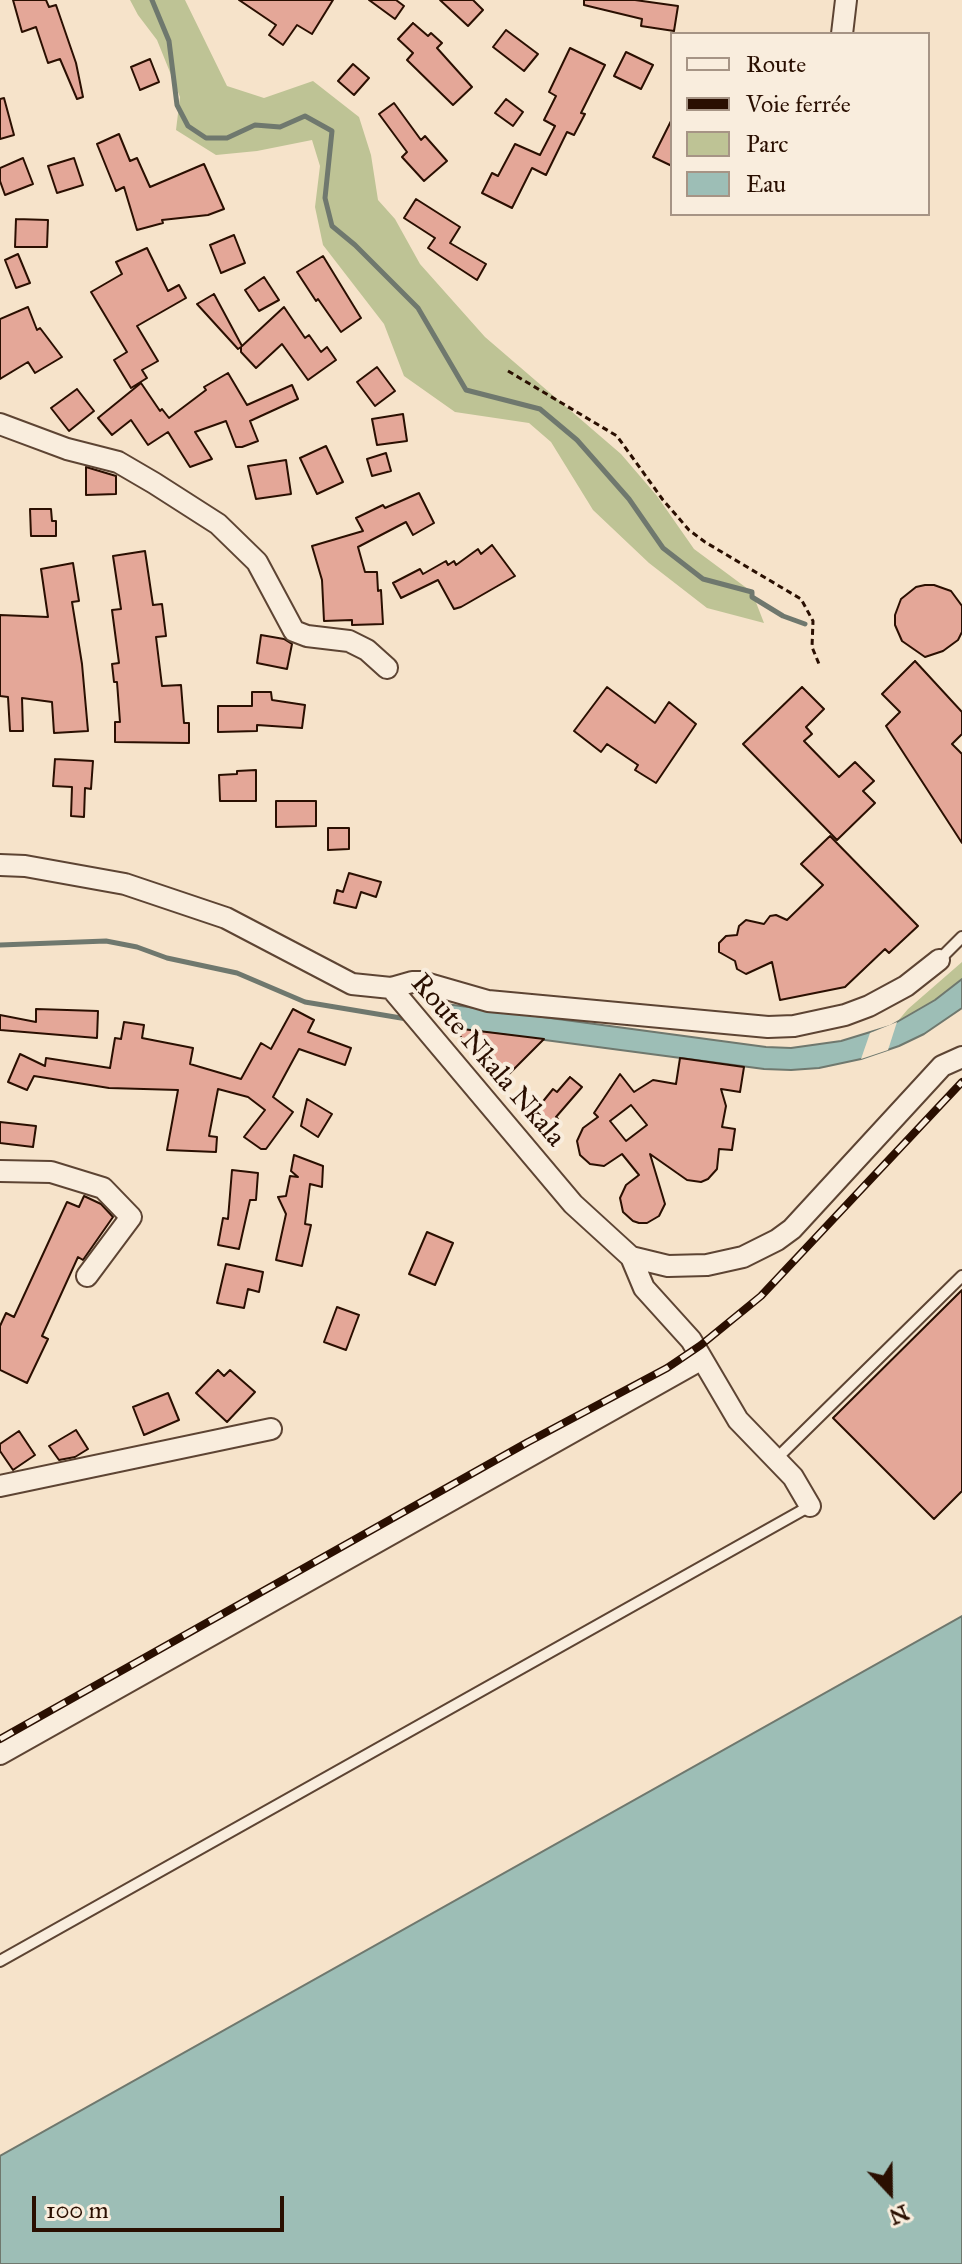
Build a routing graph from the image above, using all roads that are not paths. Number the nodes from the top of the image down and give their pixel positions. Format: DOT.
graph roads {
  1 [pos="846,0"];
  2 [pos="842,32"];
  3 [pos="0,424"];
  4 [pos="387,668"];
  5 [pos="0,865"];
  6 [pos="962,937"];
  7 [pos="939,960"];
  8 [pos="391,988"];
  9 [pos="962,1057"];
  10 [pos="0,1171"];
  11 [pos="631,1257"];
  12 [pos="87,1276"];
  13 [pos="962,1276"];
  14 [pos="702,1359"];
  15 [pos="271,1429"];
  16 [pos="776,1459"];
  17 [pos="0,1486"];
  18 [pos="810,1506"];
  19 [pos="0,1754"];
  20 [pos="0,1961"];
  1 -- 2 [label="street"];
  3 -- 4 [label="street"];
  5 -- 8 [label="street, Route Nkala Nkala"];
  6 -- 7 [label="lane"];
  7 -- 8 [label="street"];
  8 -- 11 [label="street, Route Nkala Nkala"];
  9 -- 11 [label="street"];
  10 -- 12 [label="street"];
  11 -- 14 [label="street"];
  13 -- 16 [label="lane"];
  14 -- 16 [label="street"];
  14 -- 19 [label="street"];
  15 -- 17 [label="street"];
  16 -- 18 [label="street"];
  18 -- 20 [label="lane"];
}
